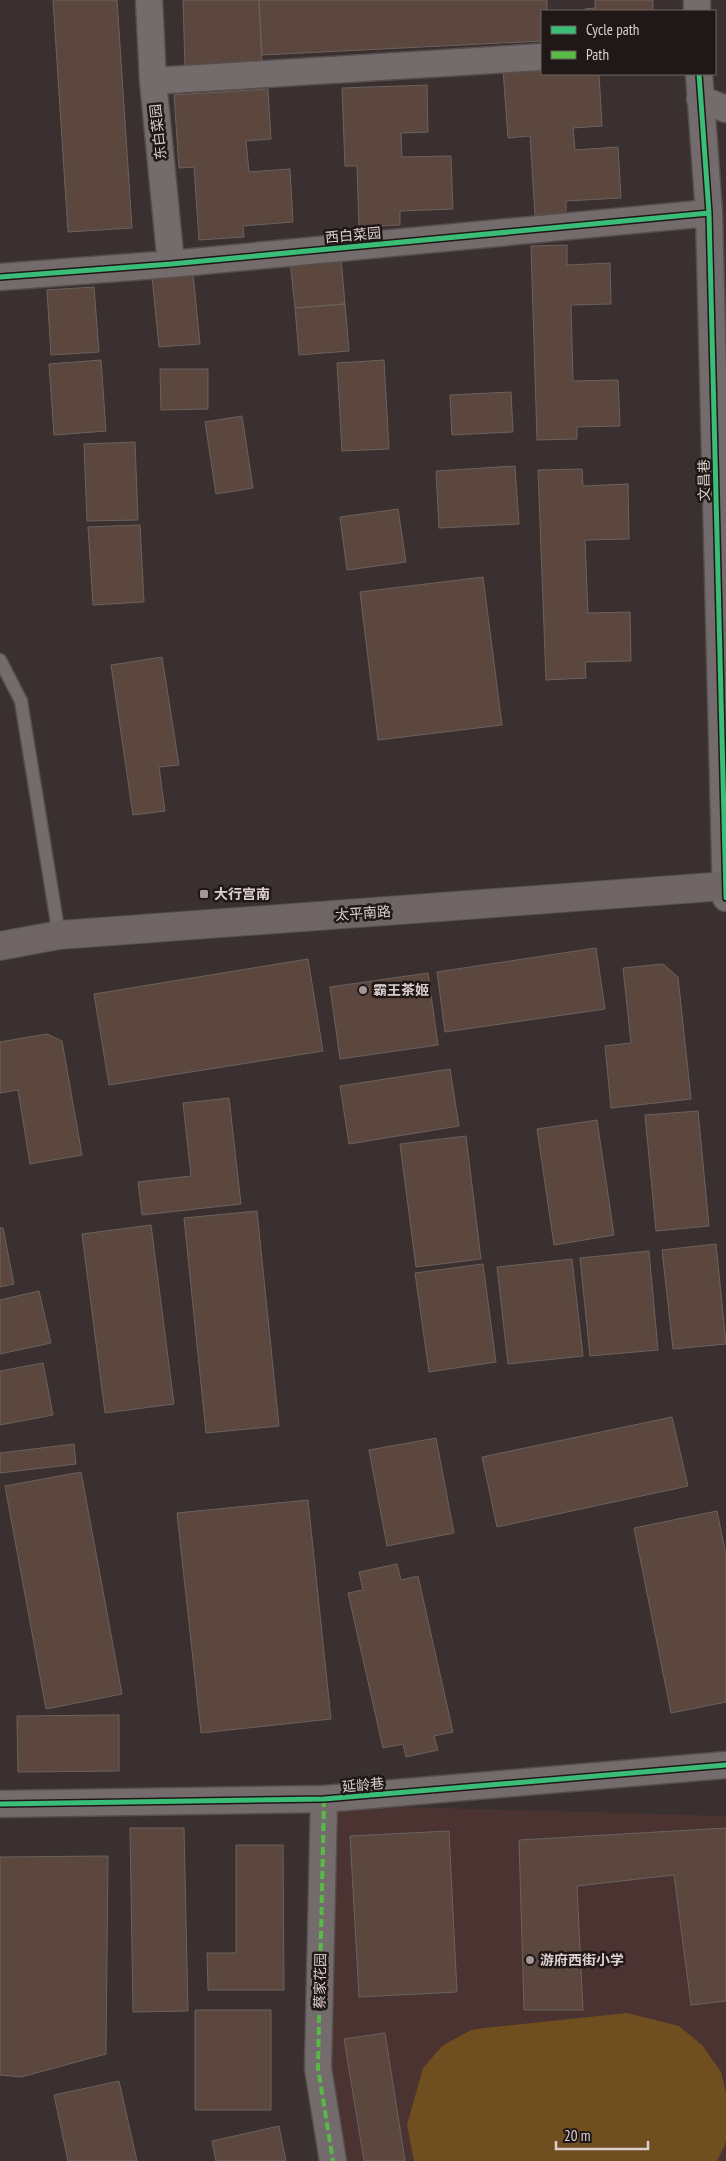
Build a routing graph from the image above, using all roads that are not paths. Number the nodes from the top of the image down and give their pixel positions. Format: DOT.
graph roads {
  1 [pos="149,0"];
  2 [pos="541,57"];
  3 [pos="699,75"];
  4 [pos="153,81"];
  5 [pos="700,99"];
  6 [pos="726,109"];
  7 [pos="709,213"];
  8 [pos="172,264"];
  9 [pos="0,277"];
  10 [pos="0,660"];
  11 [pos="726,890"];
  12 [pos="59,935"];
  13 [pos="0,946"];
  14 [pos="726,1765"];
  15 [pos="324,1799"];
  16 [pos="0,1804"];
  17 [pos="333,2161"];
  1 -- 4 [label="street, 东白菜园"];
  2 -- 4 [label="street"];
  3 -- 5 [label="street, 文昌巷"];
  4 -- 8 [label="street, 东白菜园"];
  5 -- 6 [label="street"];
  5 -- 7 [label="street, 文昌巷"];
  7 -- 8 [label="street, 西白菜园"];
  7 -- 11 [label="street, 文昌巷"];
  8 -- 9 [label="street, 西白菜园"];
  10 -- 12 [label="lane"];
  11 -- 12 [label="main road, 太平南路"];
  12 -- 13 [label="main road, 太平南路"];
  14 -- 15 [label="street, 延龄巷"];
  15 -- 16 [label="street, 延龄巷"];
  15 -- 17 [label="street, 蔡家花园"];
}
